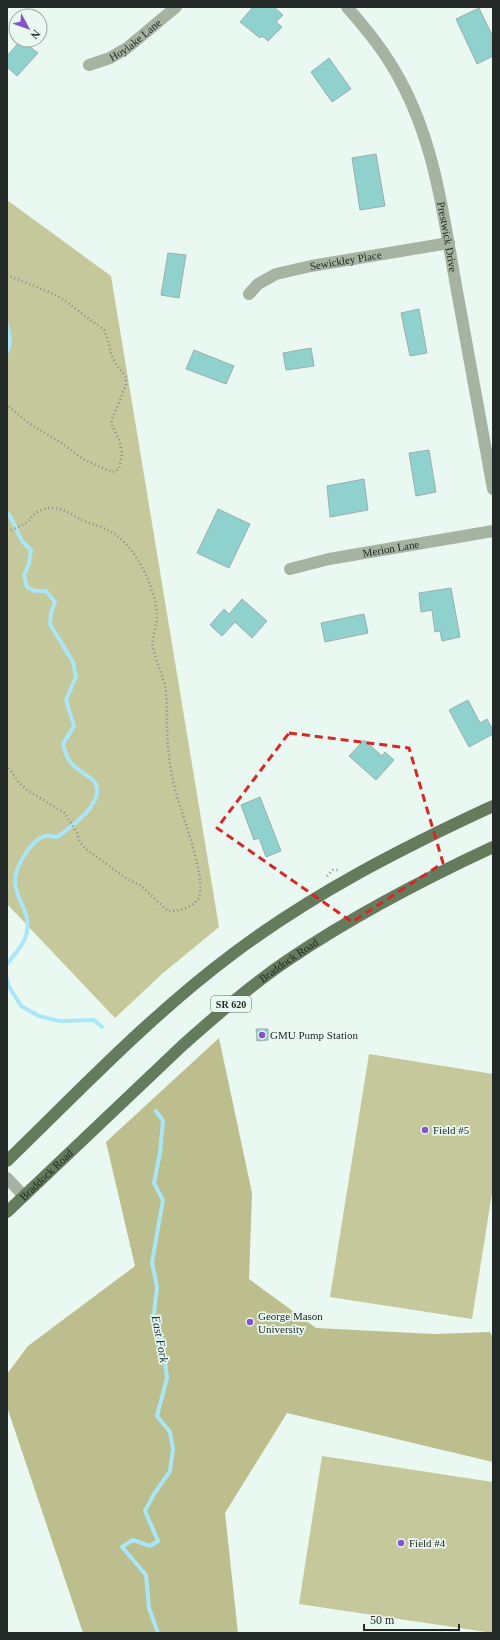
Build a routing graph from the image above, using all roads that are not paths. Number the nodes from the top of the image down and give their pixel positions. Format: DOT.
graph roads {
  1 [pos="176,7"];
  2 [pos="347,7"];
  3 [pos="89,65"];
  4 [pos="449,242"];
  5 [pos="249,294"];
  6 [pos="493,489"];
  7 [pos="493,531"];
  8 [pos="290,569"];
  9 [pos="493,806"];
  10 [pos="493,847"];
  11 [pos="7,1161"];
  12 [pos="7,1178"];
  13 [pos="24,1196"];
  14 [pos="7,1212"];
  1 -- 3 [label="street, Hoylake Lane"];
  2 -- 4 [label="street, Prestwick Drive"];
  4 -- 5 [label="street, Sewickley Place"];
  4 -- 6 [label="street, Prestwick Drive"];
  7 -- 8 [label="street, Merion Lane"];
  9 -- 11 [label="main road"];
  10 -- 13 [label="main road, Braddock Road / SR 620"];
  12 -- 13 [label="street"];
  13 -- 14 [label="main road, Braddock Road / SR 620"];
}
